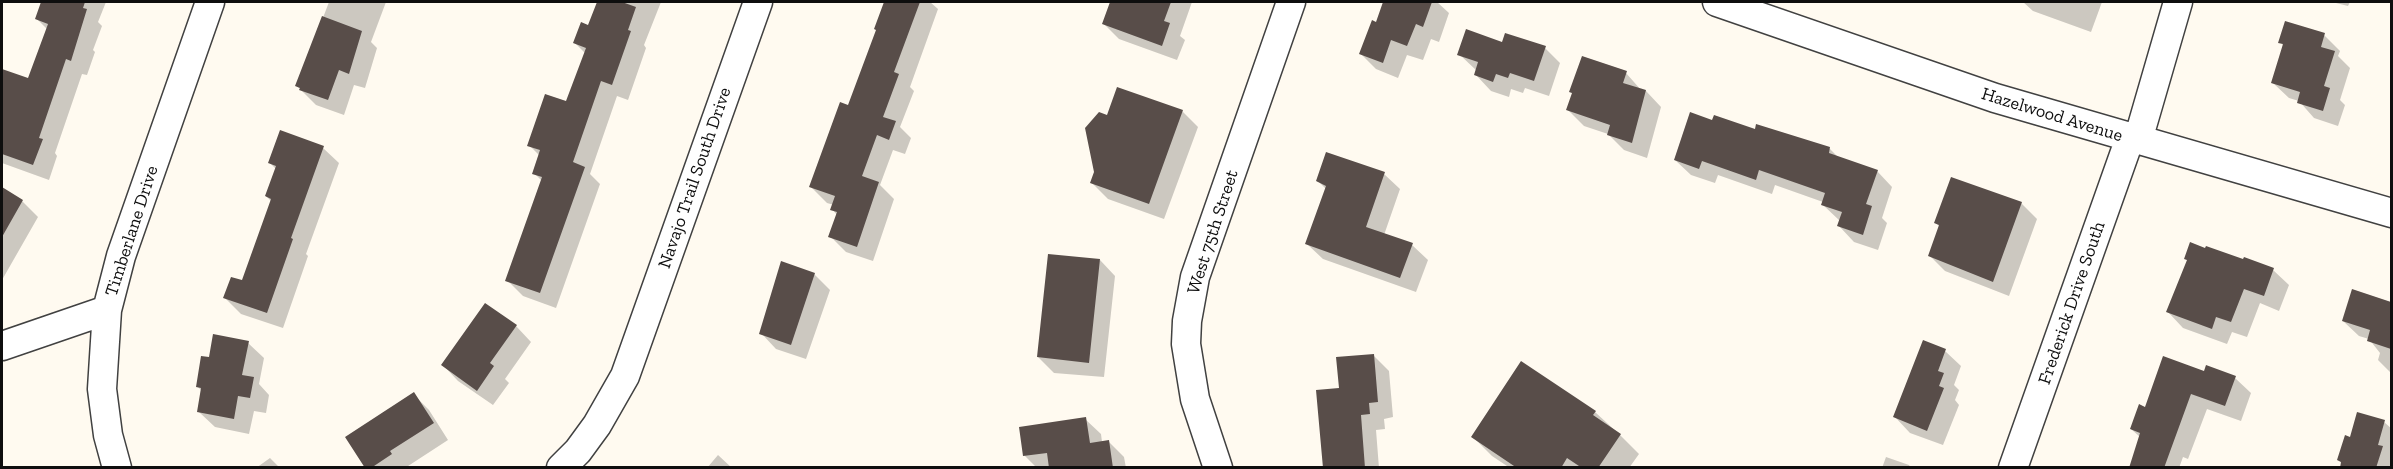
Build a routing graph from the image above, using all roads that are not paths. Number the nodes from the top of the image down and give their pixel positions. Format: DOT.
graph roads {
  1 [pos="210,2"];
  2 [pos="758,2"];
  3 [pos="1292,2"];
  4 [pos="1717,2"];
  5 [pos="2178,2"];
  6 [pos="2134,139"];
  7 [pos="2391,213"];
  8 [pos="107,310"];
  9 [pos="2,346"];
  10 [pos="117,468"];
  11 [pos="561,468"];
  12 [pos="1218,468"];
  13 [pos="2013,468"];
  1 -- 8 [label="street, Timberlane Drive"];
  2 -- 11 [label="street, Navajo Trail South Drive"];
  3 -- 12 [label="street, West 75th Street"];
  4 -- 6 [label="street, Hazelwood Avenue"];
  5 -- 6 [label="street, Frederick Drive South"];
  6 -- 7 [label="street, Hazelwood Avenue"];
  6 -- 13 [label="street, Frederick Drive South"];
  8 -- 9 [label="street"];
  8 -- 10 [label="street, Timberlane Drive"];
}
